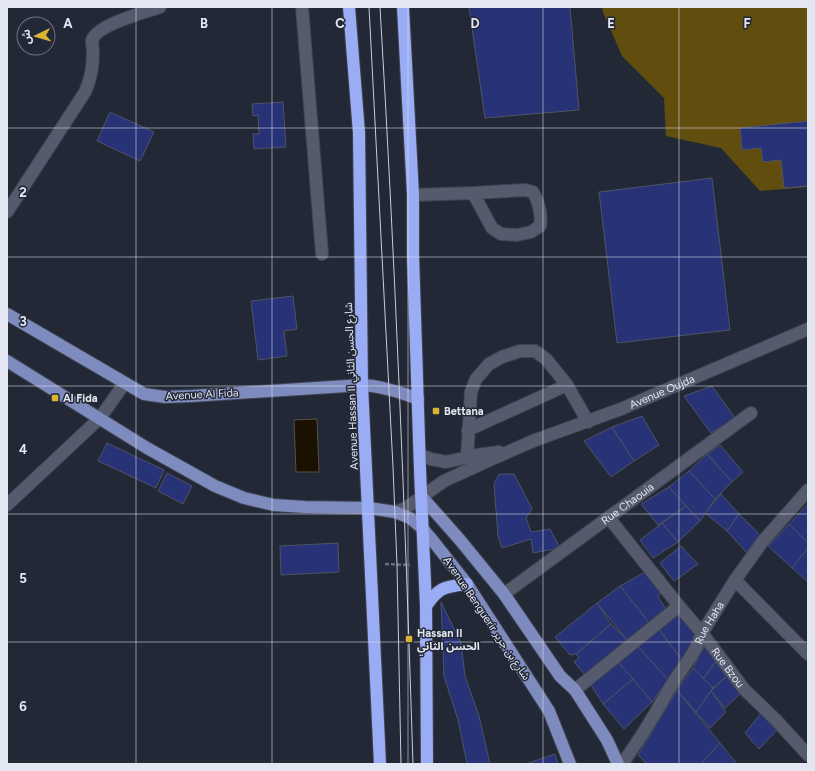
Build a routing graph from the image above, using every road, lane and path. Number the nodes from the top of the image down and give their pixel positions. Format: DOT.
graph roads {
  1 [pos="160,7"];
  2 [pos="302,7"];
  3 [pos="349,7"];
  4 [pos="403,7"];
  5 [pos="473,193"];
  6 [pos="413,195"];
  7 [pos="7,212"];
  8 [pos="322,254"];
  9 [pos="7,314"];
  10 [pos="808,329"];
  11 [pos="7,360"];
  12 [pos="124,384"];
  13 [pos="362,385"];
  14 [pos="567,385"];
  15 [pos="418,399"];
  16 [pos="751,413"];
  17 [pos="100,418"];
  18 [pos="588,422"];
  19 [pos="468,430"];
  20 [pos="514,450"];
  21 [pos="420,455"];
  22 [pos="467,458"];
  23 [pos="808,490"];
  24 [pos="421,496"];
  25 [pos="7,505"];
  26 [pos="369,508"];
  27 [pos="395,512"];
  28 [pos="609,518"];
  29 [pos="422,528"];
  30 [pos="735,580"];
  31 [pos="467,584"];
  32 [pos="504,594"];
  33 [pos="426,606"];
  34 [pos="679,606"];
  35 [pos="702,633"];
  36 [pos="808,654"];
  37 [pos="575,690"];
  38 [pos="808,755"];
  39 [pos="380,764"];
  40 [pos="427,764"];
  41 [pos="570,764"];
  42 [pos="618,764"];
  43 [pos="622,764"];
  1 -- 7 [label="street"];
  2 -- 8 [label="street"];
  3 -- 13 [label="highway, Avenue Hassan II شارع الحسن الثاني"];
  4 -- 6 [label="highway"];
  5 -- 5 [label="street"];
  5 -- 6 [label="street"];
  6 -- 15 [label="highway"];
  9 -- 12 [label="main road, Avenue Al Fida"];
  10 -- 18 [label="street, Avenue Oujda"];
  11 -- 17 [label="main road"];
  12 -- 13 [label="main road, Avenue Al Fida"];
  12 -- 17 [label="street"];
  13 -- 15 [label="main road, Avenue Al Fida"];
  13 -- 26 [label="highway, Avenue Hassan II شارع الحسن الثاني"];
  14 -- 18 [label="street"];
  14 -- 19 [label="street"];
  14 -- 19 [label="street"];
  15 -- 21 [label="highway"];
  16 -- 28 [label="street, Rue Chaouia"];
  17 -- 25 [label="street"];
  17 -- 26 [label="main road"];
  18 -- 20 [label="street, Avenue Oujda"];
  19 -- 22 [label="street"];
  20 -- 22 [label="street, Avenue Oujda"];
  20 -- 24 [label="street, Avenue Oujda"];
  21 -- 22 [label="street, Avenue Oujda"];
  21 -- 24 [label="highway"];
  23 -- 30 [label="street, Rue Haha"];
  24 -- 27 [label="street, Avenue Oujda"];
  24 -- 29 [label="highway"];
  24 -- 32 [label="main road, Avenue Benguerir شارع بن جرير"];
  26 -- 27 [label="main road, Avenue Benguerir شارع بن جرير"];
  26 -- 39 [label="highway, Avenue Hassan II شارع الحسن الثاني"];
  27 -- 29 [label="main road, Avenue Benguerir شارع بن جرير"];
  28 -- 32 [label="street, Rue Chaouia"];
  28 -- 34 [label="street, Rue Bzou"];
  29 -- 31 [label="main road, Avenue Benguerir شارع بن جرير"];
  29 -- 33 [label="highway"];
  30 -- 35 [label="street, Rue Haha"];
  30 -- 36 [label="street"];
  31 -- 33 [label="highway"];
  31 -- 41 [label="main road, Avenue Benguerir شارع بن جرير"];
  32 -- 37 [label="main road, Avenue Benguerir شارع بن جرير"];
  33 -- 40 [label="highway"];
  34 -- 35 [label="street, Rue Bzou"];
  34 -- 37 [label="street"];
  35 -- 38 [label="street, Rue Bzou"];
  35 -- 43 [label="street, Rue Haha"];
  37 -- 42 [label="main road, Avenue Benguerir شارع بن جرير"];
}
